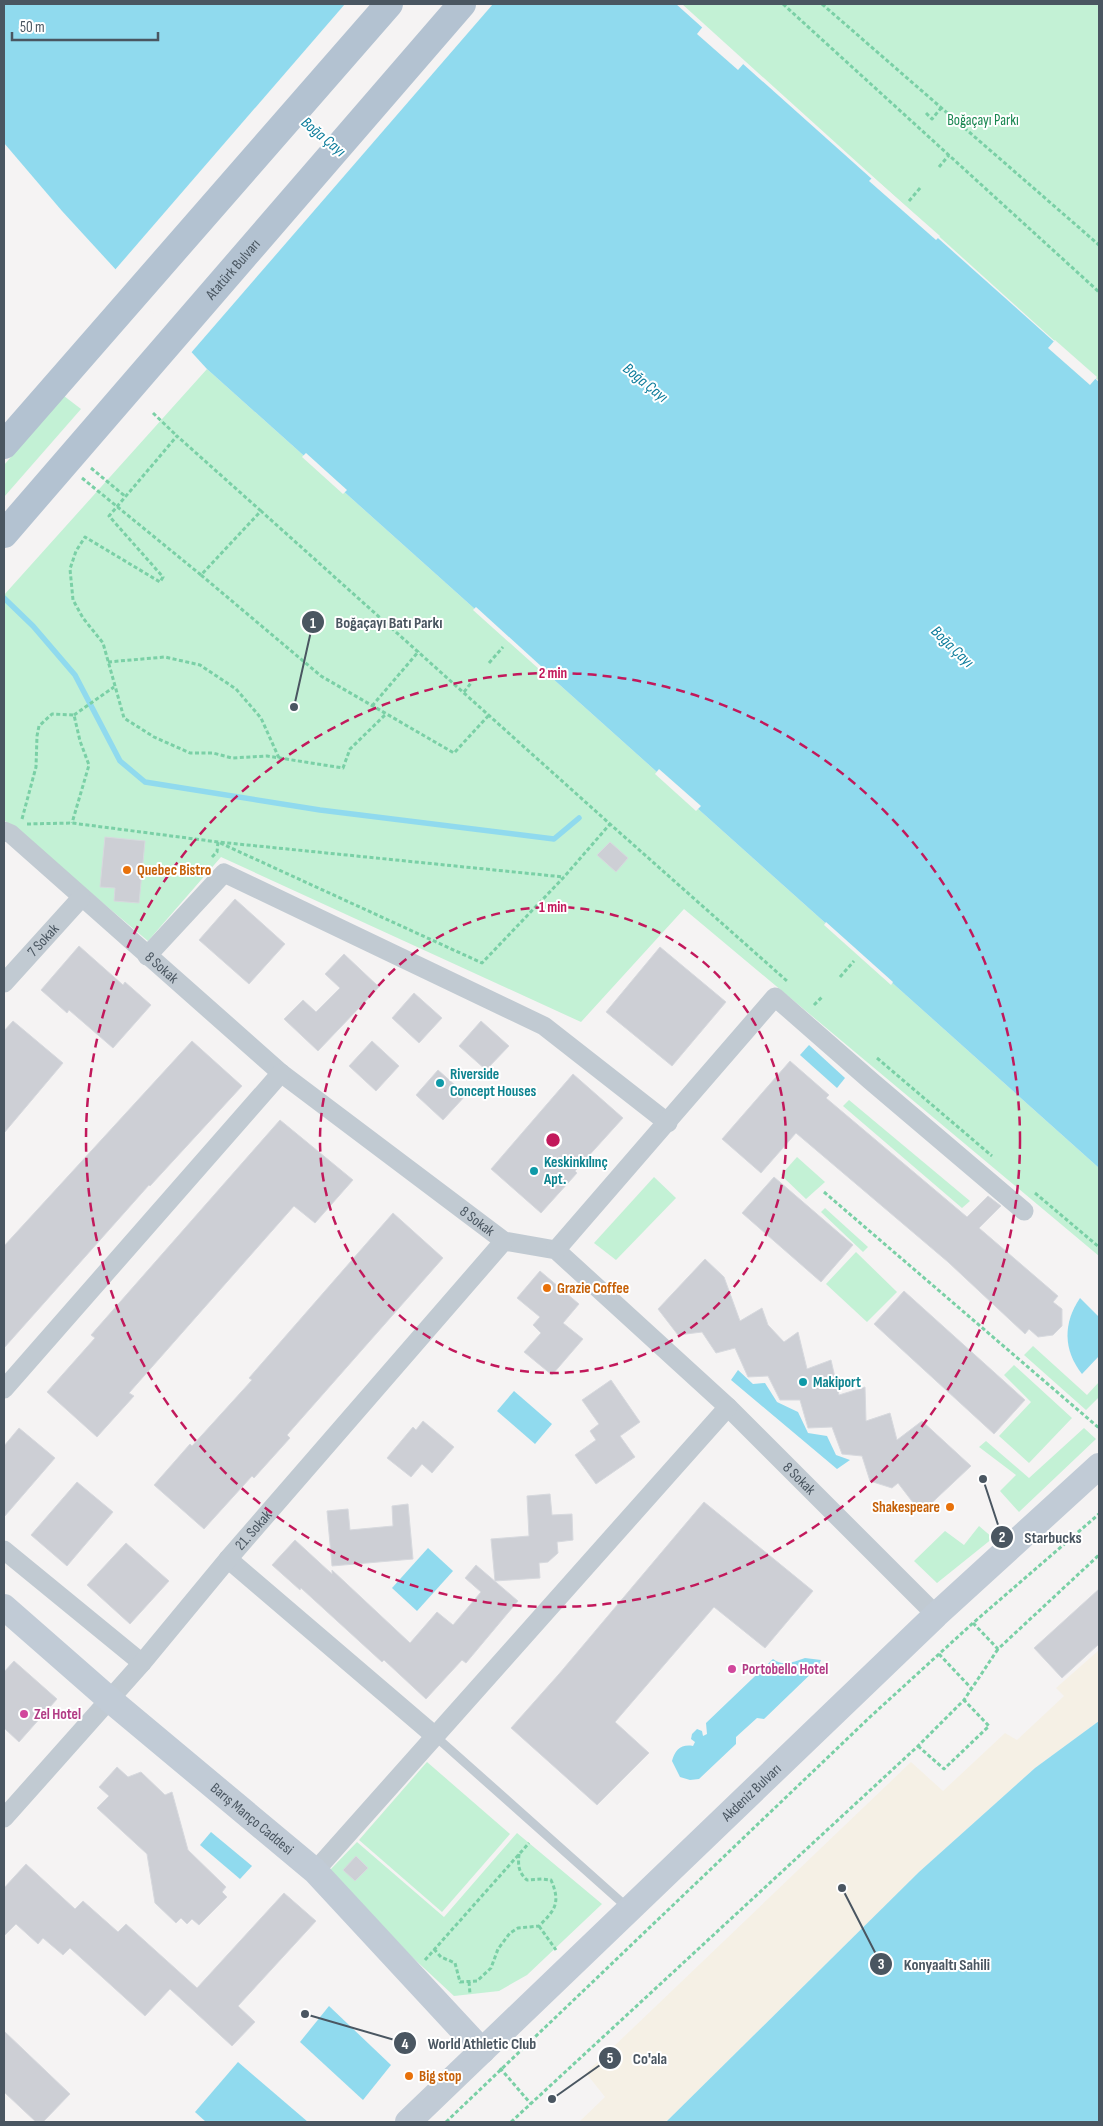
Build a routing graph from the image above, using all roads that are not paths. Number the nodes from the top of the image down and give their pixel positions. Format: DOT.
graph roads {
  1 [pos="389,4"];
  2 [pos="462,4"];
  3 [pos="7,442"];
  4 [pos="4,534"];
  5 [pos="4,831"];
  6 [pos="80,898"];
  7 [pos="147,956"];
  8 [pos="4,983"];
  9 [pos="280,1073"];
  10 [pos="668,1122"];
  11 [pos="1024,1211"];
  12 [pos="504,1241"];
  13 [pos="556,1250"];
  14 [pos="4,1389"];
  15 [pos="728,1407"];
  16 [pos="1099,1466"];
  17 [pos="4,1550"];
  18 [pos="228,1560"];
  19 [pos="4,1607"];
  20 [pos="936,1616"];
  21 [pos="142,1663"];
  22 [pos="109,1699"];
  23 [pos="435,1736"];
  24 [pos="4,1818"];
  25 [pos="315,1871"];
  26 [pos="630,1910"];
  27 [pos="482,2051"];
  28 [pos="408,2122"];
  1 -- 3 [label="main road"];
  2 -- 4 [label="main road, Atatürk Bulvarı"];
  5 -- 6 [label="street, 8 Sokak"];
  6 -- 7 [label="street, 8 Sokak"];
  6 -- 8 [label="street, 7 Sokak"];
  7 -- 9 [label="street, 8 Sokak"];
  7 -- 10 [label="street"];
  9 -- 12 [label="street, 8 Sokak"];
  9 -- 14 [label="street"];
  10 -- 11 [label="street"];
  10 -- 13 [label="street"];
  12 -- 13 [label="street, 8 Sokak"];
  12 -- 18 [label="street, 21. Sokak"];
  13 -- 15 [label="street, 8 Sokak"];
  15 -- 20 [label="street, 8 Sokak"];
  15 -- 23 [label="street"];
  16 -- 20 [label="main road, Akdeniz Bulvarı"];
  17 -- 21 [label="street"];
  18 -- 21 [label="street, 21. Sokak"];
  18 -- 23 [label="street"];
  19 -- 22 [label="main road, Barış Manço Caddesi"];
  20 -- 26 [label="main road, Akdeniz Bulvarı"];
  21 -- 22 [label="street, 21. Sokak"];
  22 -- 24 [label="street, 21. Sokak"];
  22 -- 25 [label="main road, Barış Manço Caddesi"];
  23 -- 25 [label="street"];
  23 -- 26 [label="lane"];
  25 -- 27 [label="main road, Barış Manço Caddesi"];
  26 -- 27 [label="main road, Akdeniz Bulvarı"];
  27 -- 28 [label="main road, Akdeniz Bulvarı"];
}
